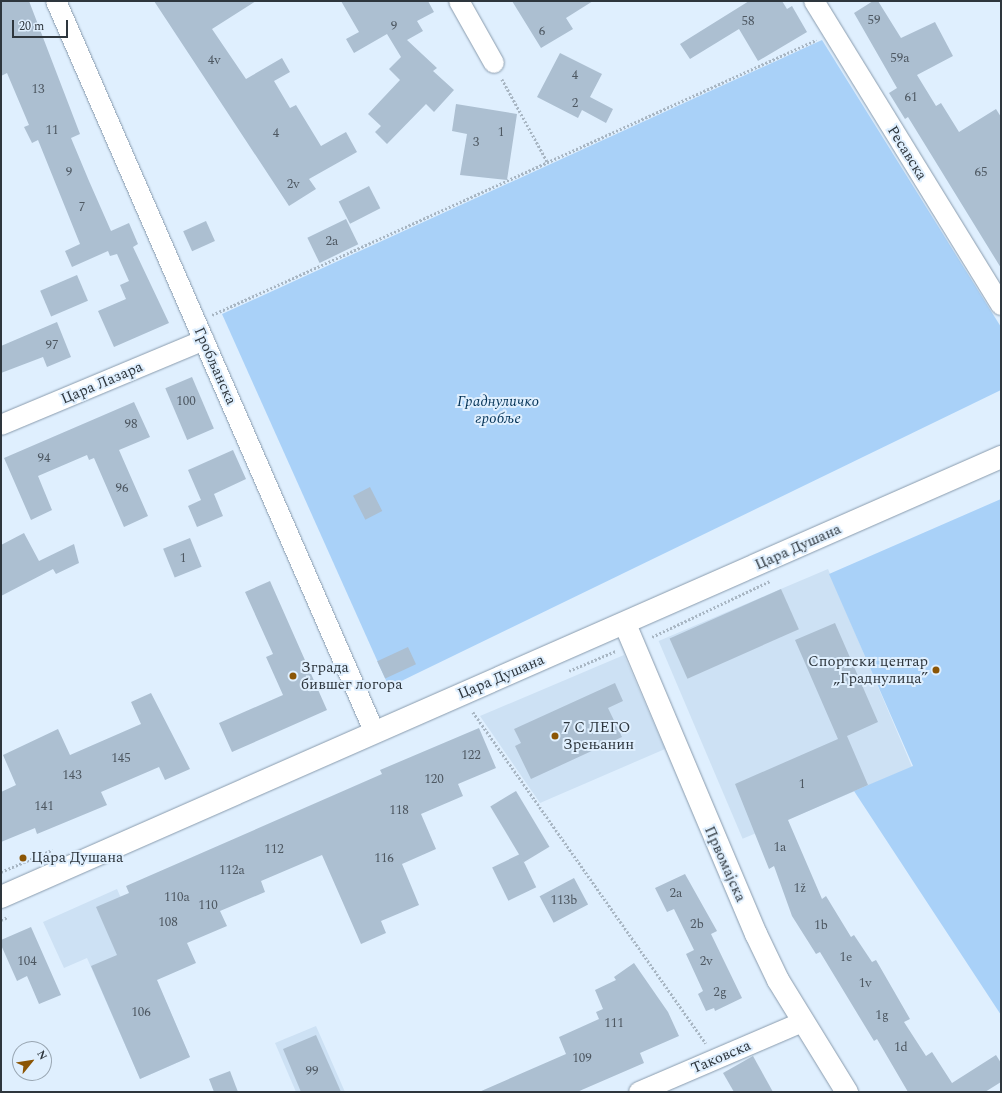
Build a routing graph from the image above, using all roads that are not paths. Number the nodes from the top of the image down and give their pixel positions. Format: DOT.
graph roads {
  1 [pos="56,1"];
  2 [pos="459,1"];
  3 [pos="814,1"];
  4 [pos="494,63"];
  5 [pos="1001,305"];
  6 [pos="200,331"];
  7 [pos="1,425"];
  8 [pos="1001,456"];
  9 [pos="625,624"];
  10 [pos="374,731"];
  11 [pos="1,896"];
  12 [pos="802,1022"];
  13 [pos="639,1092"];
  14 [pos="847,1092"];
  1 -- 6 [label="street, Гробљанска"];
  2 -- 4 [label="street"];
  3 -- 5 [label="street, Ресавска"];
  6 -- 7 [label="street, Цара Лазара"];
  6 -- 10 [label="street, Гробљанска"];
  8 -- 9 [label="street, Цара Душана"];
  9 -- 10 [label="street, Цара Душана"];
  9 -- 12 [label="street, Првомајска"];
  10 -- 11 [label="street, Цара Душана"];
  12 -- 13 [label="street, Таковска"];
  12 -- 14 [label="street, Првомајска"];
}
